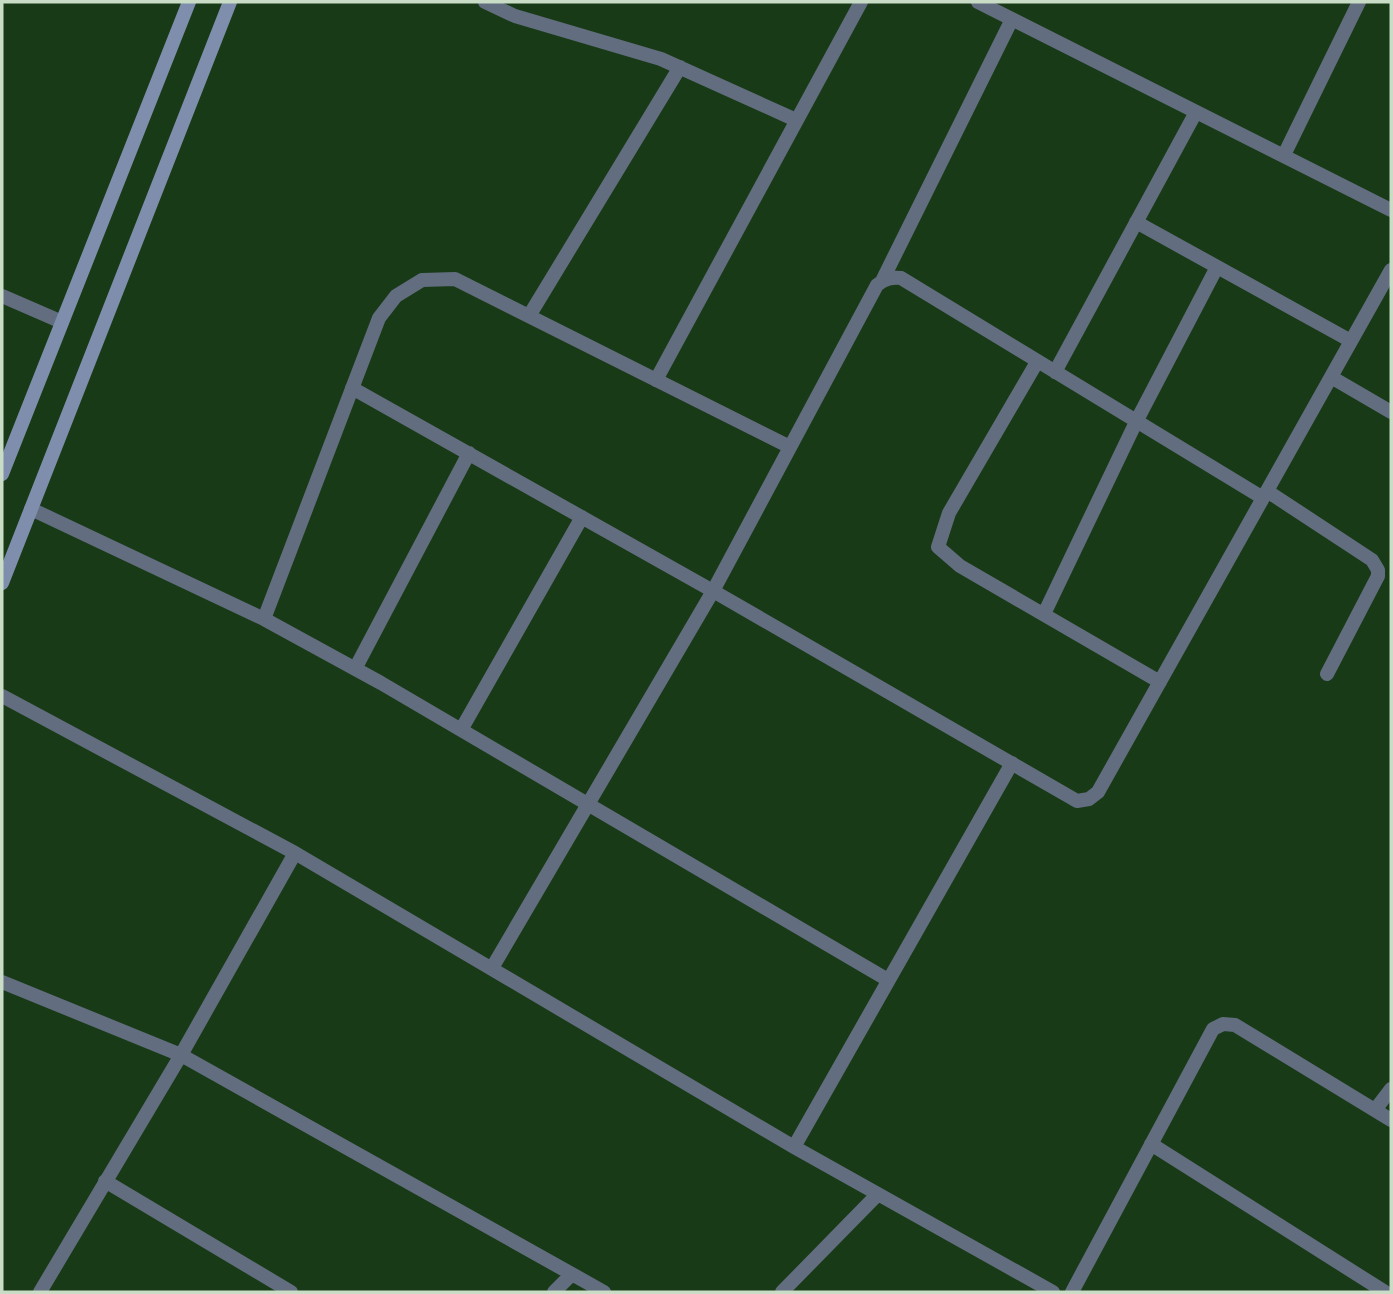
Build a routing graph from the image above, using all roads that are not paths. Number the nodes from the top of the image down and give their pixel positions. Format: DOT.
graph roads {
  1 [pos="189,2"];
  2 [pos="230,2"];
  3 [pos="485,2"];
  4 [pos="861,2"];
  5 [pos="1359,2"];
  6 [pos="984,3"];
  7 [pos="1012,19"];
  8 [pos="680,67"];
  9 [pos="1196,112"];
  10 [pos="796,120"];
  11 [pos="1284,155"];
  12 [pos="1391,210"];
  13 [pos="1136,222"];
  14 [pos="1217,267"];
  15 [pos="1391,270"];
  16 [pos="882,281"];
  17 [pos="2,296"];
  18 [pos="528,316"];
  19 [pos="62,322"];
  20 [pos="1351,341"];
  21 [pos="1037,362"];
  22 [pos="1055,372"];
  23 [pos="1331,377"];
  24 [pos="656,380"];
  25 [pos="352,388"];
  26 [pos="1391,412"];
  27 [pos="1136,422"];
  28 [pos="790,447"];
  29 [pos="469,453"];
  30 [pos="2,474"];
  31 [pos="1265,495"];
  32 [pos="31,509"];
  33 [pos="582,517"];
  34 [pos="2,583"];
  35 [pos="713,591"];
  36 [pos="1044,614"];
  37 [pos="264,619"];
  38 [pos="355,669"];
  39 [pos="1327,674"];
  40 [pos="1160,682"];
  41 [pos="2,696"];
  42 [pos="461,730"];
  43 [pos="1012,763"];
  44 [pos="587,804"];
  45 [pos="295,853"];
  46 [pos="492,968"];
  47 [pos="888,980"];
  48 [pos="2,982"];
  49 [pos="181,1055"];
  50 [pos="1391,1089"];
  51 [pos="1375,1110"];
  52 [pos="1391,1120"];
  53 [pos="1150,1144"];
  54 [pos="794,1147"];
  55 [pos="105,1181"];
  56 [pos="878,1194"];
  57 [pos="572,1274"];
  58 [pos="40,1292"];
  59 [pos="291,1292"];
  60 [pos="554,1292"];
  61 [pos="604,1292"];
  62 [pos="782,1292"];
  63 [pos="1053,1292"];
  64 [pos="1072,1292"];
  65 [pos="1385,1292"];
  1 -- 19 [label="main road"];
  2 -- 32 [label="main road"];
  3 -- 8 [label="street"];
  4 -- 10 [label="street"];
  5 -- 11 [label="street"];
  6 -- 7 [label="street"];
  7 -- 9 [label="street"];
  7 -- 16 [label="street"];
  8 -- 10 [label="street"];
  8 -- 18 [label="street"];
  9 -- 11 [label="street"];
  9 -- 13 [label="street"];
  10 -- 24 [label="street"];
  11 -- 12 [label="street"];
  13 -- 14 [label="street"];
  13 -- 22 [label="street"];
  14 -- 20 [label="street"];
  14 -- 27 [label="street"];
  15 -- 20 [label="street"];
  16 -- 21 [label="street"];
  16 -- 28 [label="street"];
  17 -- 19 [label="street"];
  18 -- 24 [label="street"];
  18 -- 25 [label="street"];
  19 -- 30 [label="main road"];
  20 -- 23 [label="street"];
  21 -- 22 [label="street"];
  21 -- 36 [label="street"];
  22 -- 27 [label="street"];
  23 -- 26 [label="street"];
  23 -- 31 [label="street"];
  24 -- 28 [label="street"];
  25 -- 29 [label="street"];
  25 -- 37 [label="street"];
  27 -- 31 [label="street"];
  27 -- 36 [label="street"];
  28 -- 35 [label="street"];
  29 -- 33 [label="street"];
  29 -- 38 [label="street"];
  31 -- 39 [label="street"];
  31 -- 40 [label="street"];
  32 -- 34 [label="main road"];
  32 -- 37 [label="street"];
  33 -- 35 [label="street"];
  33 -- 42 [label="street"];
  35 -- 43 [label="street"];
  35 -- 44 [label="street"];
  36 -- 40 [label="street"];
  37 -- 38 [label="street"];
  38 -- 42 [label="street"];
  40 -- 43 [label="street"];
  41 -- 45 [label="street"];
  42 -- 44 [label="street"];
  43 -- 47 [label="street"];
  44 -- 46 [label="street"];
  44 -- 47 [label="street"];
  45 -- 46 [label="street"];
  45 -- 49 [label="street"];
  46 -- 54 [label="street"];
  47 -- 54 [label="street"];
  48 -- 49 [label="street"];
  49 -- 55 [label="street"];
  49 -- 57 [label="street"];
  50 -- 51 [label="street"];
  51 -- 52 [label="street"];
  51 -- 53 [label="street"];
  53 -- 64 [label="street"];
  53 -- 65 [label="street"];
  54 -- 56 [label="street"];
  55 -- 58 [label="street"];
  55 -- 59 [label="street"];
  56 -- 62 [label="street"];
  56 -- 63 [label="street"];
  57 -- 60 [label="street"];
  57 -- 61 [label="street"];
}
